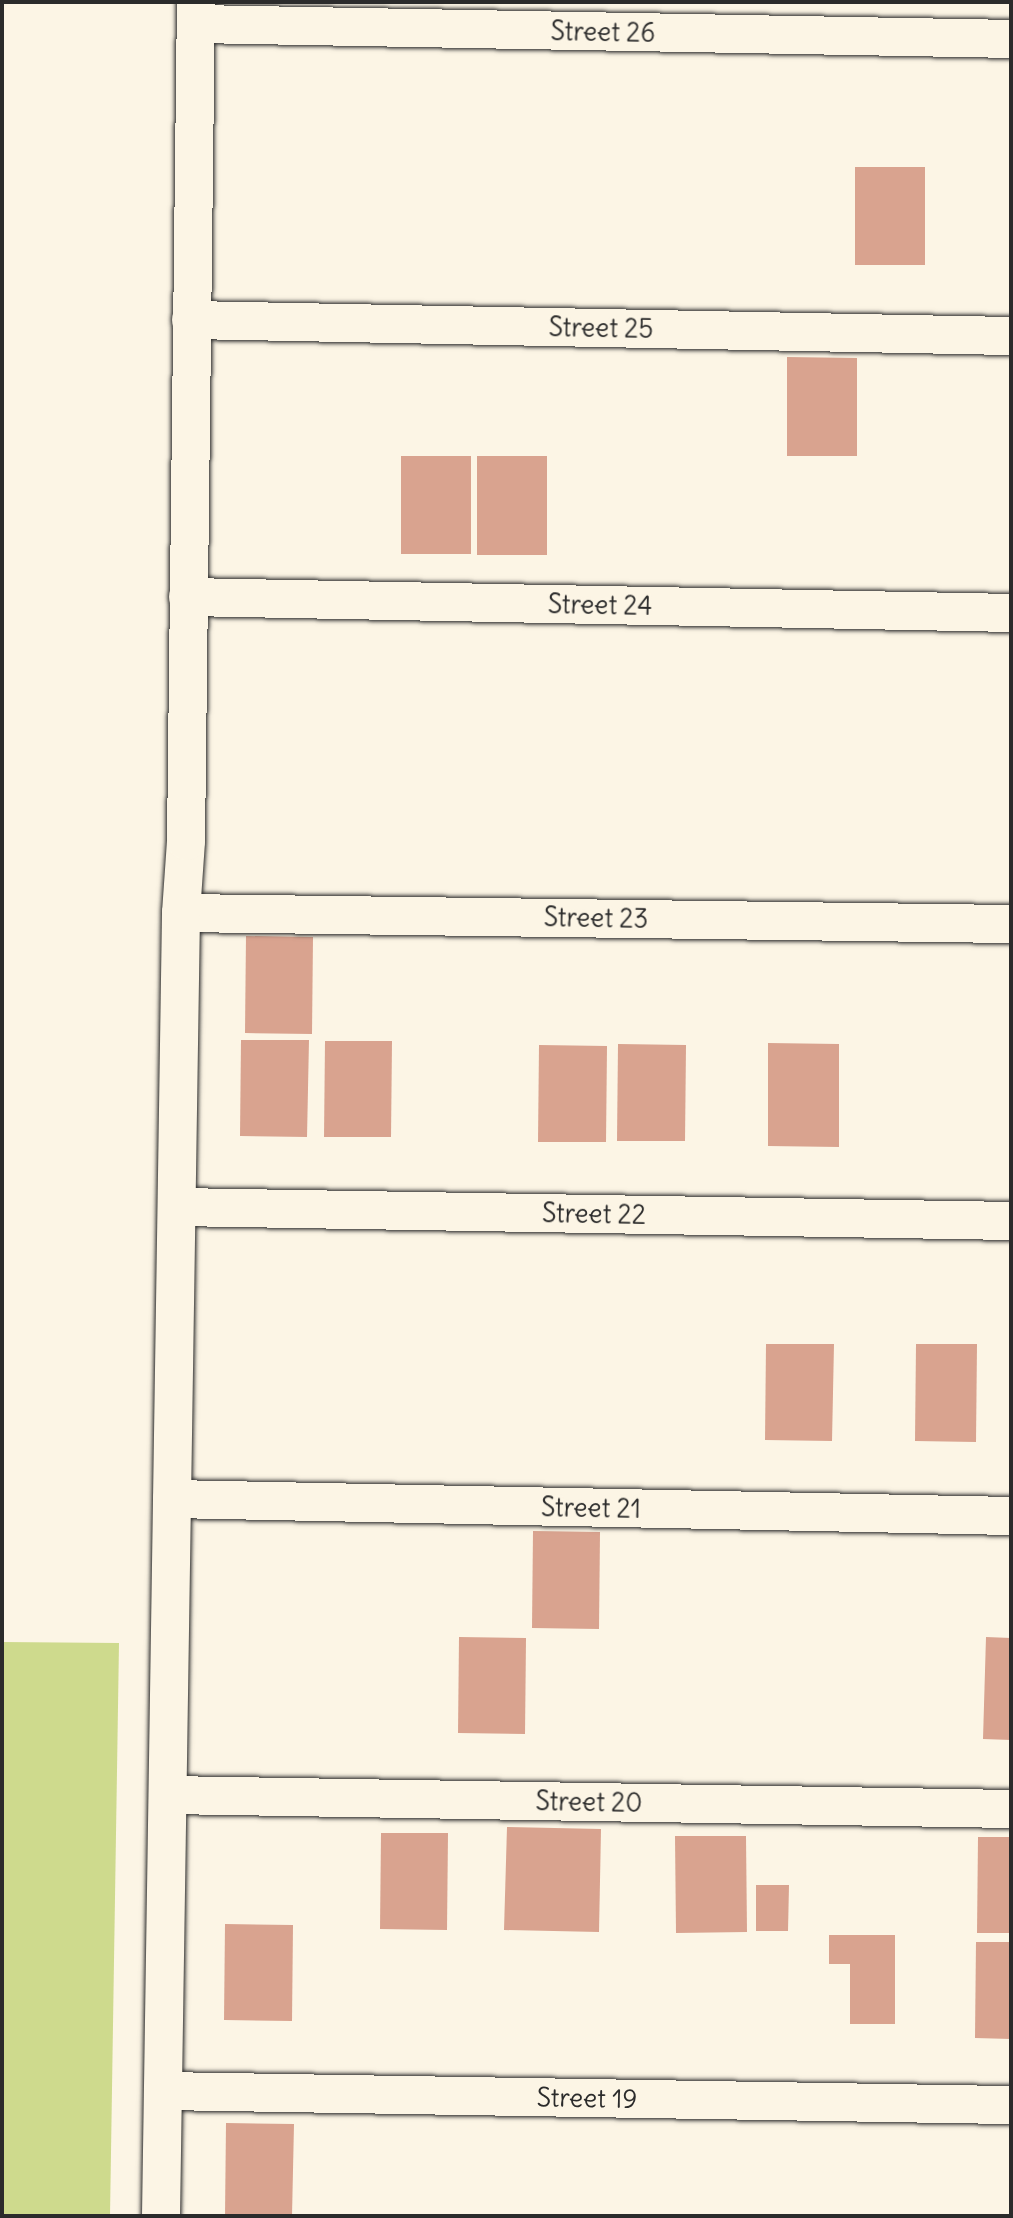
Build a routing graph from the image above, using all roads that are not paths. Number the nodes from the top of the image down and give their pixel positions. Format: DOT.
graph roads {
  1 [pos="196,13"];
  2 [pos="1011,39"];
  3 [pos="191,320"];
  4 [pos="1011,336"];
  5 [pos="188,597"];
  6 [pos="1011,613"];
  7 [pos="181,913"];
  8 [pos="1011,924"];
  9 [pos="177,1207"];
  10 [pos="1011,1221"];
  11 [pos="172,1499"];
  12 [pos="1011,1516"];
  13 [pos="168,1795"];
  14 [pos="1011,1809"];
  15 [pos="163,2091"];
  16 [pos="1011,2105"];
  17 [pos="161,2216"];
  1 -- 2 [label="street, Street 26"];
  1 -- 3 [label="street"];
  3 -- 4 [label="street, Street 25"];
  3 -- 5 [label="street"];
  5 -- 6 [label="street, Street 24"];
  5 -- 7 [label="street"];
  7 -- 8 [label="street, Street 23"];
  7 -- 9 [label="street"];
  9 -- 10 [label="street, Street 22"];
  9 -- 11 [label="street"];
  11 -- 12 [label="street, Street 21"];
  11 -- 13 [label="street"];
  13 -- 14 [label="street, Street 20"];
  13 -- 15 [label="street"];
  15 -- 16 [label="street, Street 19"];
  15 -- 17 [label="street"];
}
